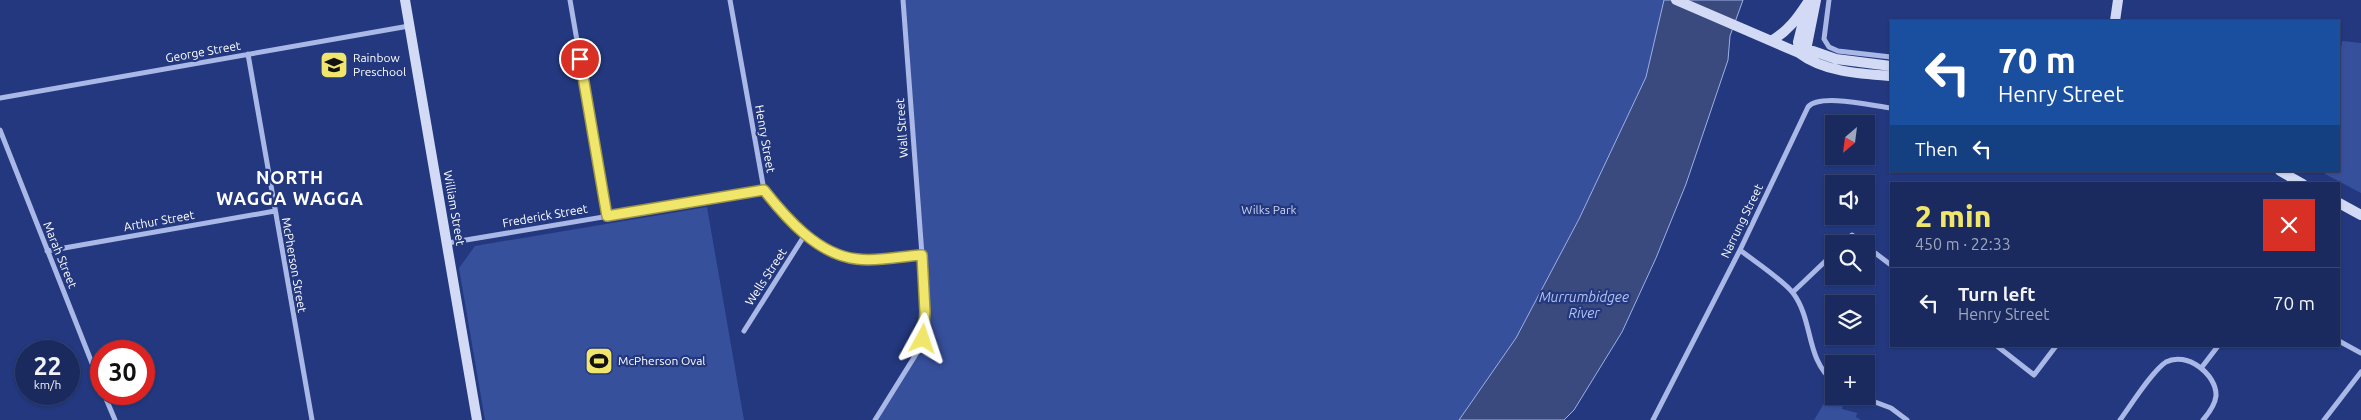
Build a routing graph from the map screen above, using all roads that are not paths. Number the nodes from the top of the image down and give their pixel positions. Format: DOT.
graph roads {
  1 [pos="405,0"];
  2 [pos="570,0"];
  3 [pos="730,0"];
  4 [pos="904,0"];
  5 [pos="1676,0"];
  6 [pos="1829,0"];
  7 [pos="2118,0"];
  8 [pos="1811,1"];
  9 [pos="2115,20"];
  10 [pos="410,26"];
  11 [pos="1766,39"];
  12 [pos="1799,53"];
  13 [pos="248,54"];
  14 [pos="1890,57"];
  15 [pos="1890,66"];
  16 [pos="1890,76"];
  17 [pos="0,98"];
  18 [pos="1890,108"];
  19 [pos="0,130"];
  20 [pos="2282,172"];
  21 [pos="2299,182"];
  22 [pos="764,190"];
  23 [pos="2340,204"];
  24 [pos="274,211"];
  25 [pos="2361,215"];
  26 [pos="607,216"];
  27 [pos="806,233"];
  28 [pos="448,243"];
  29 [pos="1740,250"];
  30 [pos="47,251"];
  31 [pos="1875,253"];
  32 [pos="922,255"];
  33 [pos="1825,262"];
  34 [pos="1890,264"];
  35 [pos="1793,292"];
  36 [pos="744,331"];
  37 [pos="2340,342"];
  38 [pos="1998,347"];
  39 [pos="2055,347"];
  40 [pos="2217,347"];
  41 [pos="2361,353"];
  42 [pos="90,358"];
  43 [pos="2202,367"];
  44 [pos="1825,372"];
  45 [pos="2361,372"];
  46 [pos="1875,402"];
  47 [pos="109,405"];
  48 [pos="115,420"];
  49 [pos="312,420"];
  50 [pos="477,420"];
  51 [pos="875,420"];
  52 [pos="1653,420"];
  53 [pos="1907,420"];
  54 [pos="2120,420"];
  55 [pos="2203,420"];
  56 [pos="2324,420"];
  1 -- 10 [label="main road, William Street"];
  2 -- 26 [label="street"];
  3 -- 22 [label="street, Henry Street"];
  4 -- 32 [label="street, Wall Street"];
  5 -- 11 [label="main road"];
  6 -- 14 [label="street"];
  7 -- 9 [label="main road"];
  8 -- 11 [label="main road"];
  8 -- 12 [label="main road"];
  10 -- 13 [label="street, George Street"];
  10 -- 28 [label="main road, William Street"];
  11 -- 12 [label="main road"];
  12 -- 15 [label="main road"];
  12 -- 16 [label="main road"];
  13 -- 17 [label="street, George Street"];
  13 -- 24 [label="street, McPherson Street"];
  18 -- 29 [label="street, Narrung Street"];
  19 -- 30 [label="street, Marah Street"];
  20 -- 21 [label="main road"];
  22 -- 26 [label="street, Frederick Street"];
  22 -- 27 [label="street, Henry Street"];
  23 -- 25 [label="main road"];
  24 -- 30 [label="street, Arthur Street"];
  24 -- 49 [label="street, McPherson Street"];
  26 -- 28 [label="street, Frederick Street"];
  27 -- 32 [label="street, Henry Street"];
  27 -- 36 [label="street, Wells Street"];
  28 -- 50 [label="main road, William Street"];
  29 -- 35 [label="street"];
  29 -- 52 [label="street, Narrung Street"];
  30 -- 42 [label="street, Marah Street"];
  31 -- 34 [label="street"];
  32 -- 51 [label="street, Wall Street"];
  33 -- 35 [label="street"];
  35 -- 44 [label="street"];
  37 -- 41 [label="street"];
  38 -- 39 [label="street"];
  40 -- 43 [label="street"];
  43 -- 54 [label="street"];
  43 -- 55 [label="street"];
  45 -- 56 [label="street"];
  46 -- 53 [label="street"];
  47 -- 48 [label="street"];
}
